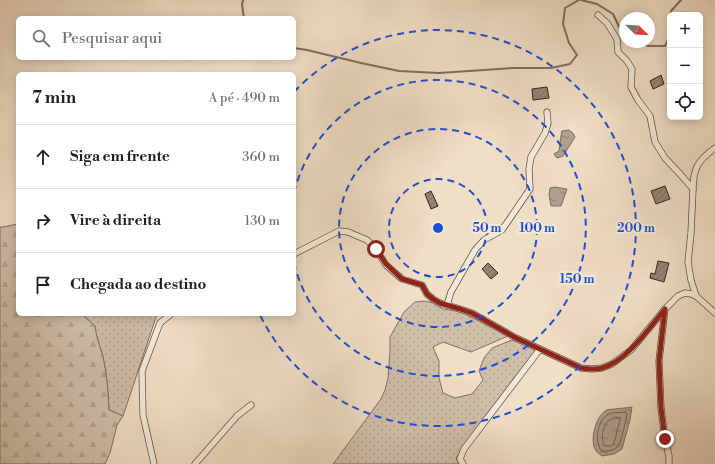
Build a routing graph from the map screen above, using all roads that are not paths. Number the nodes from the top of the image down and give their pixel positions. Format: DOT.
graph roads {
  1 [pos="598,15"];
  2 [pos="547,112"];
  3 [pos="715,148"];
  4 [pos="693,189"];
  5 [pos="296,253"];
  6 [pos="696,296"];
  7 [pos="447,305"];
  8 [pos="665,309"];
  9 [pos="715,313"];
  10 [pos="169,316"];
  11 [pos="540,349"];
  12 [pos="251,405"];
  13 [pos="154,464"];
  14 [pos="195,464"];
  15 [pos="463,464"];
  16 [pos="669,464"];
  1 -- 4 [label="street"];
  2 -- 7 [label="street"];
  3 -- 4 [label="street"];
  4 -- 6 [label="street"];
  5 -- 7 [label="street"];
  6 -- 8 [label="street"];
  6 -- 9 [label="street"];
  7 -- 11 [label="street"];
  8 -- 11 [label="street"];
  8 -- 16 [label="street"];
  10 -- 13 [label="street"];
  11 -- 15 [label="street"];
  12 -- 14 [label="street"];
}
